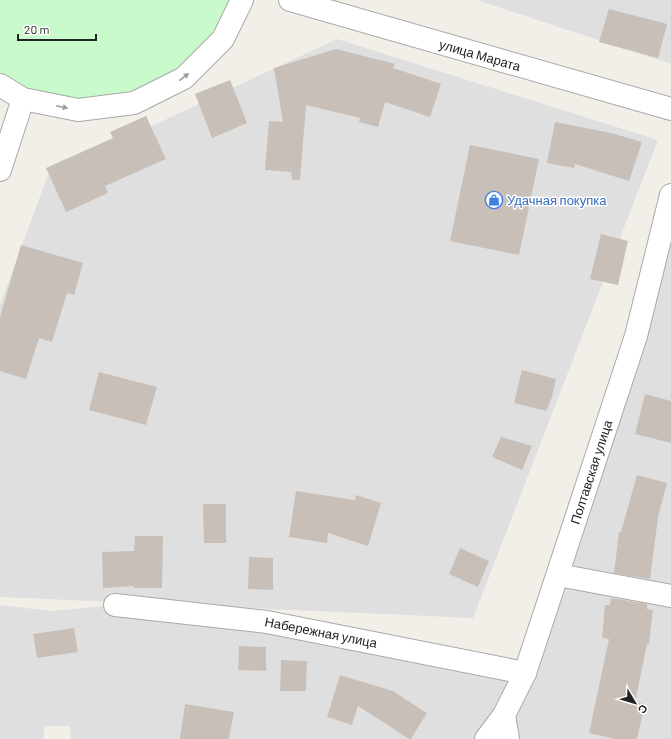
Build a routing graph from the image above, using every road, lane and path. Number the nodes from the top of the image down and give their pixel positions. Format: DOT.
graph roads {
  1 [pos="242,0"];
  2 [pos="290,0"];
  3 [pos="0,85"];
  4 [pos="23,99"];
  5 [pos="671,109"];
  6 [pos="0,170"];
  7 [pos="671,195"];
  8 [pos="558,575"];
  9 [pos="671,596"];
  10 [pos="114,605"];
  11 [pos="525,673"];
  12 [pos="504,715"];
  13 [pos="486,739"];
  14 [pos="508,739"];
  4 -- 1 [label="street, one-way"];
  2 -- 5 [label="street, улица Марата"];
  3 -- 4 [label="street"];
  4 -- 6 [label="street"];
  7 -- 8 [label="street, Полтавская улица"];
  8 -- 9 [label="street"];
  8 -- 11 [label="street, Полтавская улица"];
  10 -- 11 [label="street, Набережная улица"];
  11 -- 12 [label="street, Полтавская улица"];
  12 -- 13 [label="street, Полтавская улица"];
  12 -- 14 [label="street"];
}
